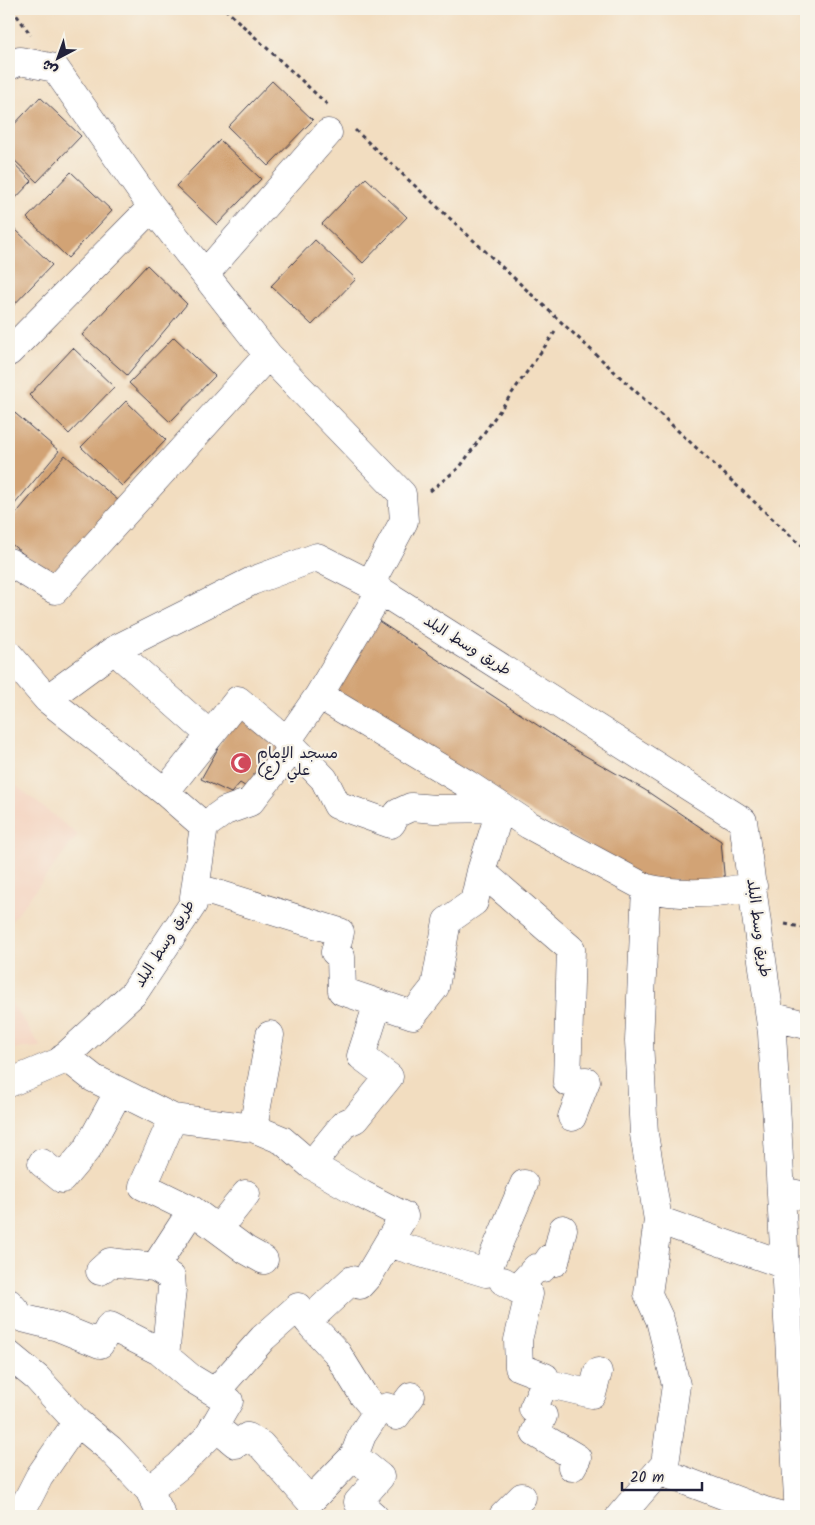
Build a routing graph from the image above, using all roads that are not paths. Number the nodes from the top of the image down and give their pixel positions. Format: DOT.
graph roads {
  1 [pos="9,66"];
  2 [pos="337,122"];
  3 [pos="152,207"];
  4 [pos="204,274"];
  5 [pos="9,352"];
  6 [pos="268,355"];
  7 [pos="9,562"];
  8 [pos="375,588"];
  9 [pos="114,650"];
  10 [pos="9,655"];
  11 [pos="319,695"];
  12 [pos="47,699"];
  13 [pos="209,734"];
  14 [pos="290,744"];
  15 [pos="165,792"];
  16 [pos="501,808"];
  17 [pos="204,826"];
  18 [pos="481,871"];
  19 [pos="753,886"];
  20 [pos="196,888"];
  21 [pos="646,888"];
  22 [pos="378,1003"];
  23 [pos="770,1016"];
  24 [pos="806,1025"];
  25 [pos="270,1035"];
  26 [pos="65,1056"];
  27 [pos="9,1083"];
  28 [pos="119,1091"];
  29 [pos="572,1117"];
  30 [pos="173,1118"];
  31 [pos="253,1128"];
  32 [pos="42,1163"];
  33 [pos="311,1165"];
  34 [pos="524,1184"];
  35 [pos="246,1194"];
  36 [pos="794,1194"];
  37 [pos="192,1210"];
  38 [pos="658,1220"];
  39 [pos="218,1229"];
  40 [pos="563,1229"];
  41 [pos="388,1243"];
  42 [pos="264,1260"];
  43 [pos="155,1267"];
  44 [pos="100,1271"];
  45 [pos="486,1273"];
  46 [pos="792,1279"];
  47 [pos="517,1289"];
  48 [pos="9,1303"];
  49 [pos="308,1321"];
  50 [pos="9,1355"];
  51 [pos="165,1356"];
  52 [pos="598,1372"];
  53 [pos="545,1383"];
  54 [pos="214,1392"];
  55 [pos="412,1396"];
  56 [pos="377,1412"];
  57 [pos="77,1422"];
  58 [pos="214,1426"];
  59 [pos="800,1432"];
  60 [pos="354,1456"];
  61 [pos="572,1467"];
  62 [pos="659,1471"];
  63 [pos="149,1490"];
  64 [pos="522,1497"];
  65 [pos="794,1514"];
  66 [pos="19,1516"];
  67 [pos="162,1516"];
  68 [pos="374,1516"];
  69 [pos="503,1516"];
  70 [pos="620,1516"];
  1 -- 3 [label="street"];
  2 -- 4 [label="street"];
  3 -- 4 [label="street"];
  3 -- 5 [label="street"];
  4 -- 6 [label="street"];
  6 -- 7 [label="street"];
  6 -- 8 [label="street"];
  8 -- 9 [label="street, طريق وسط البلد"];
  8 -- 11 [label="street"];
  8 -- 19 [label="street, طريق وسط البلد"];
  9 -- 12 [label="street, طريق وسط البلد"];
  9 -- 13 [label="street"];
  10 -- 12 [label="street"];
  11 -- 14 [label="street"];
  11 -- 16 [label="street"];
  12 -- 15 [label="street"];
  13 -- 14 [label="street"];
  13 -- 15 [label="street"];
  14 -- 16 [label="street"];
  14 -- 17 [label="street"];
  15 -- 17 [label="street"];
  16 -- 18 [label="street"];
  16 -- 21 [label="street"];
  17 -- 20 [label="street, طريق وسط البلد"];
  18 -- 22 [label="street"];
  18 -- 29 [label="street"];
  19 -- 21 [label="street"];
  19 -- 23 [label="street, طريق وسط البلد"];
  20 -- 22 [label="street"];
  20 -- 26 [label="street, طريق وسط البلد"];
  21 -- 38 [label="street"];
  22 -- 33 [label="street"];
  23 -- 24 [label="street"];
  23 -- 36 [label="street, طريق وسط البلد"];
  25 -- 31 [label="street"];
  26 -- 27 [label="street, طريق وسط البلد"];
  26 -- 28 [label="street"];
  28 -- 30 [label="street"];
  28 -- 32 [label="street"];
  30 -- 31 [label="street"];
  30 -- 37 [label="street"];
  31 -- 33 [label="street"];
  33 -- 41 [label="street"];
  34 -- 45 [label="street"];
  35 -- 39 [label="street"];
  36 -- 46 [label="street, طريق وسط البلد"];
  37 -- 39 [label="street"];
  37 -- 43 [label="street"];
  38 -- 46 [label="street"];
  38 -- 62 [label="street"];
  39 -- 42 [label="street"];
  40 -- 47 [label="street"];
  41 -- 45 [label="street"];
  41 -- 49 [label="street"];
  43 -- 44 [label="street"];
  43 -- 51 [label="street"];
  45 -- 47 [label="street"];
  46 -- 59 [label="street, طريق وسط البلد"];
  47 -- 53 [label="street"];
  48 -- 51 [label="street"];
  49 -- 54 [label="street"];
  49 -- 56 [label="street"];
  50 -- 57 [label="street"];
  51 -- 54 [label="street"];
  52 -- 53 [label="street"];
  53 -- 61 [label="street"];
  54 -- 58 [label="street"];
  55 -- 56 [label="street"];
  56 -- 60 [label="street"];
  57 -- 63 [label="street"];
  57 -- 66 [label="street"];
  58 -- 60 [label="street"];
  58 -- 63 [label="street"];
  59 -- 65 [label="street, طريق وسط البلد"];
  60 -- 68 [label="street"];
  62 -- 65 [label="street"];
  62 -- 70 [label="street"];
  63 -- 67 [label="street"];
  64 -- 69 [label="street"];
}
